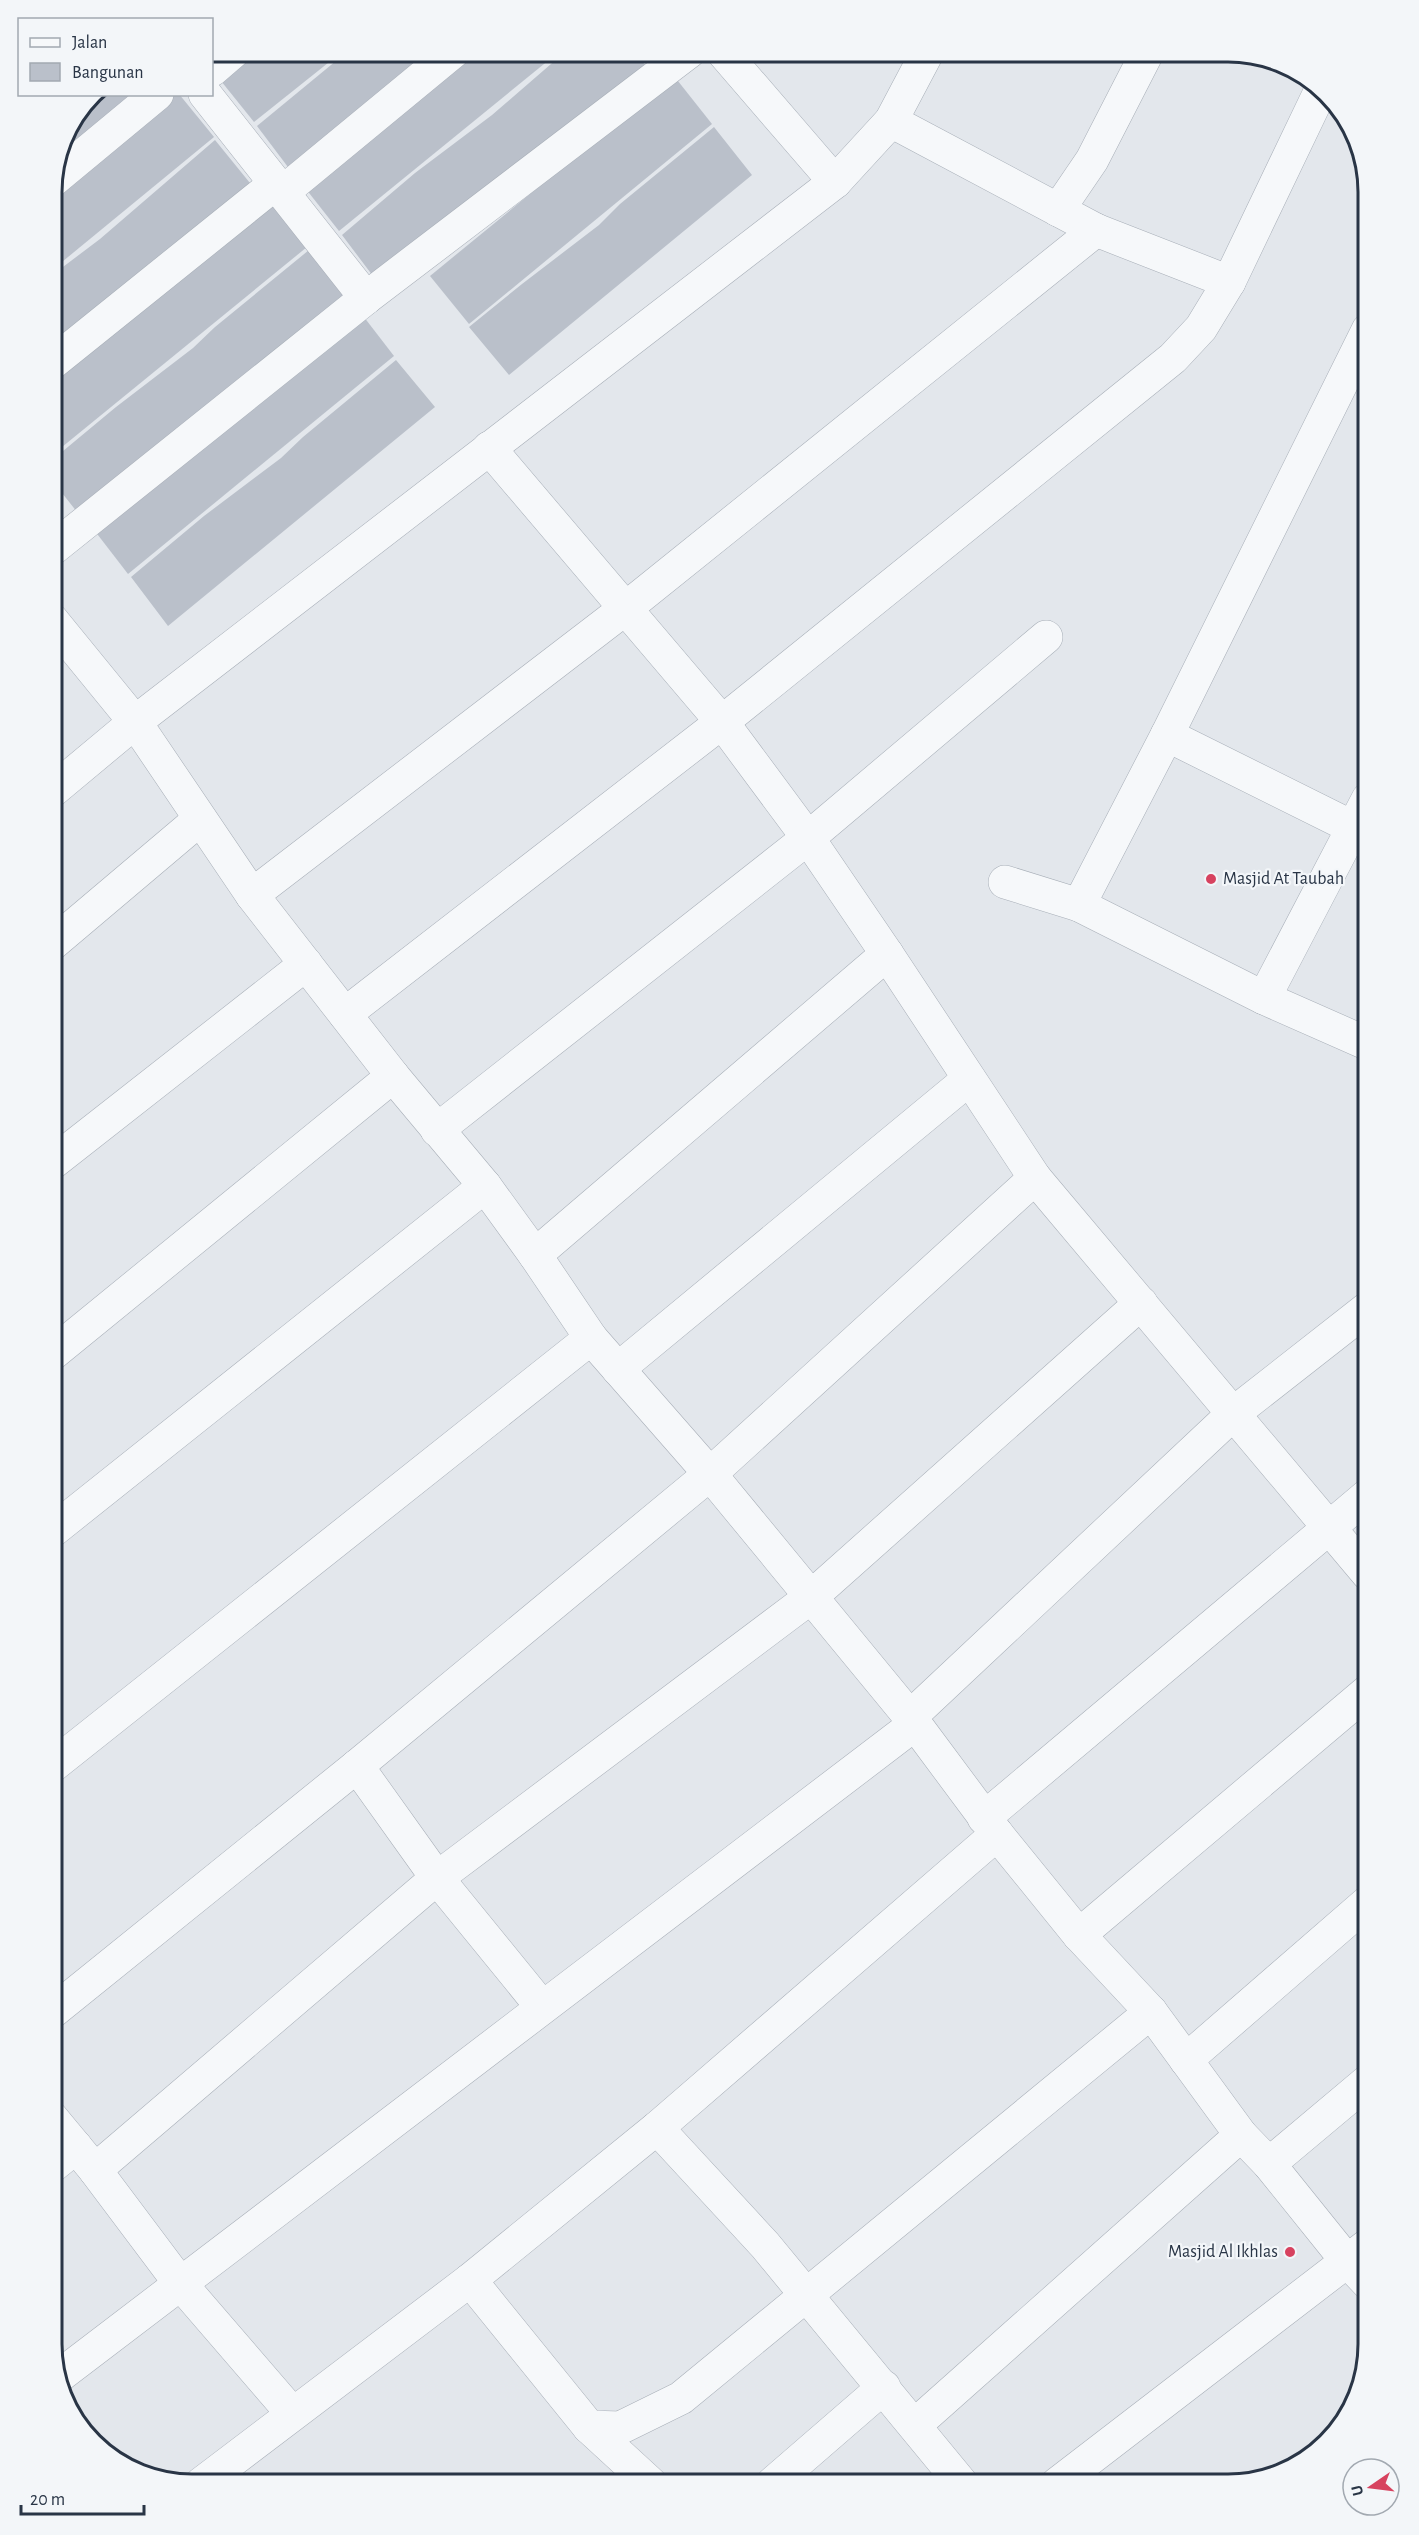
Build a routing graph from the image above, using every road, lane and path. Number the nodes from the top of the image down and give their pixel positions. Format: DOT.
graph roads {
  1 [pos="440,62"];
  2 [pos="676,62"];
  3 [pos="731,62"];
  4 [pos="922,62"];
  5 [pos="1142,62"];
  6 [pos="155,96"];
  7 [pos="207,96"];
  8 [pos="1317,98"];
  9 [pos="891,121"];
  10 [pos="63,172"];
  11 [pos="835,182"];
  12 [pos="280,187"];
  13 [pos="1058,210"];
  14 [pos="1096,230"];
  15 [pos="1229,282"];
  16 [pos="366,297"];
  17 [pos="1358,350"];
  18 [pos="62,355"];
  19 [pos="489,448"];
  20 [pos="62,541"];
  21 [pos="626,608"];
  22 [pos="62,632"];
  23 [pos="1046,637"];
  24 [pos="135,722"];
  25 [pos="722,722"];
  26 [pos="1167,735"];
  27 [pos="62,783"];
  28 [pos="200,819"];
  29 [pos="1358,831"];
  30 [pos="1358,835"];
  31 [pos="808,837"];
  32 [pos="1005,882"];
  33 [pos="252,896"];
  34 [pos="1079,905"];
  35 [pos="62,936"];
  36 [pos="887,954"];
  37 [pos="306,964"];
  38 [pos="1264,998"];
  39 [pos="345,1014"];
  40 [pos="1358,1040"];
  41 [pos="393,1076"];
  42 [pos="969,1079"];
  43 [pos="437,1130"];
  44 [pos="62,1155"];
  45 [pos="1035,1178"];
  46 [pos="485,1186"];
  47 [pos="535,1255"];
  48 [pos="1141,1303"];
  49 [pos="1358,1316"];
  50 [pos="591,1338"];
  51 [pos="62,1346"];
  52 [pos="618,1369"];
  53 [pos="1234,1413"];
  54 [pos="710,1474"];
  55 [pos="1358,1503"];
  56 [pos="62,1523"];
  57 [pos="1330,1527"];
  58 [pos="1358,1562"];
  59 [pos="811,1597"];
  60 [pos="1358,1699"];
  61 [pos="912,1721"];
  62 [pos="62,1758"];
  63 [pos="357,1766"];
  64 [pos="990,1826"];
  65 [pos="437,1878"];
  66 [pos="1358,1911"];
  67 [pos="1079,1935"];
  68 [pos="62,2004"];
  69 [pos="542,2007"];
  70 [pos="1151,2012"];
  71 [pos="1186,2060"];
  72 [pos="1358,2088"];
  73 [pos="657,2128"];
  74 [pos="1241,2135"];
  75 [pos="62,2138"];
  76 [pos="74,2161"];
  77 [pos="1269,2164"];
  78 [pos="1358,2260"];
  79 [pos="1358,2265"];
  80 [pos="470,2280"];
  81 [pos="179,2282"];
  82 [pos="808,2295"];
  83 [pos="64,2371"];
  84 [pos="884,2387"];
  85 [pos="292,2413"];
  86 [pos="915,2425"];
  87 [pos="589,2427"];
  88 [pos="215,2473"];
  89 [pos="640,2473"];
  90 [pos="784,2474"];
  91 [pos="954,2474"];
  92 [pos="1072,2474"];
  1 -- 12 [label="street"];
  2 -- 16 [label="street"];
  3 -- 11 [label="street"];
  4 -- 9 [label="street"];
  5 -- 13 [label="street"];
  6 -- 10 [label="street"];
  7 -- 12 [label="street"];
  8 -- 15 [label="street"];
  9 -- 11 [label="street"];
  9 -- 13 [label="street"];
  11 -- 19 [label="street"];
  12 -- 16 [label="street"];
  12 -- 18 [label="street"];
  13 -- 14 [label="street"];
  14 -- 15 [label="street"];
  14 -- 21 [label="street"];
  15 -- 25 [label="street"];
  16 -- 20 [label="street"];
  17 -- 26 [label="street"];
  19 -- 21 [label="street"];
  19 -- 24 [label="street"];
  21 -- 25 [label="street"];
  21 -- 33 [label="street"];
  22 -- 24 [label="street"];
  23 -- 31 [label="street"];
  24 -- 27 [label="street"];
  24 -- 28 [label="street"];
  25 -- 31 [label="street"];
  25 -- 39 [label="street"];
  26 -- 29 [label="street"];
  26 -- 34 [label="street"];
  28 -- 33 [label="street"];
  28 -- 35 [label="street"];
  30 -- 38 [label="street"];
  31 -- 36 [label="street"];
  31 -- 43 [label="street"];
  32 -- 34 [label="street"];
  33 -- 37 [label="street"];
  34 -- 38 [label="street"];
  36 -- 42 [label="street"];
  36 -- 47 [label="street"];
  37 -- 39 [label="street"];
  37 -- 44 [label="street"];
  38 -- 40 [label="street"];
  39 -- 41 [label="street"];
  41 -- 43 [label="street"];
  41 -- 51 [label="street"];
  42 -- 45 [label="street"];
  42 -- 52 [label="street"];
  43 -- 46 [label="street"];
  45 -- 48 [label="street"];
  45 -- 54 [label="street"];
  46 -- 47 [label="street"];
  46 -- 56 [label="street"];
  47 -- 50 [label="street"];
  48 -- 53 [label="street"];
  48 -- 59 [label="street"];
  49 -- 53 [label="street"];
  50 -- 52 [label="street"];
  50 -- 62 [label="street"];
  52 -- 54 [label="street"];
  53 -- 57 [label="street"];
  53 -- 61 [label="street"];
  54 -- 59 [label="street"];
  54 -- 63 [label="street"];
  55 -- 57 [label="street"];
  57 -- 58 [label="street"];
  57 -- 64 [label="street"];
  59 -- 61 [label="street"];
  59 -- 65 [label="street"];
  60 -- 67 [label="street"];
  61 -- 64 [label="street"];
  61 -- 69 [label="street"];
  63 -- 65 [label="street"];
  63 -- 68 [label="street"];
  64 -- 67 [label="street"];
  64 -- 73 [label="street"];
  65 -- 69 [label="street"];
  65 -- 76 [label="street"];
  66 -- 71 [label="street"];
  67 -- 70 [label="street"];
  69 -- 81 [label="street"];
  70 -- 71 [label="street"];
  70 -- 82 [label="street"];
  71 -- 74 [label="street"];
  72 -- 77 [label="street"];
  73 -- 80 [label="street"];
  73 -- 82 [label="street"];
  74 -- 77 [label="street"];
  74 -- 86 [label="street"];
  75 -- 76 [label="street"];
  76 -- 81 [label="street"];
  77 -- 78 [label="street"];
  79 -- 92 [label="street"];
  80 -- 85 [label="street"];
  80 -- 87 [label="street"];
  81 -- 83 [label="street"];
  81 -- 85 [label="street"];
  82 -- 84 [label="street"];
  82 -- 87 [label="street"];
  84 -- 86 [label="street"];
  84 -- 90 [label="street"];
  85 -- 88 [label="street"];
  86 -- 91 [label="street"];
  87 -- 89 [label="street"];
}
